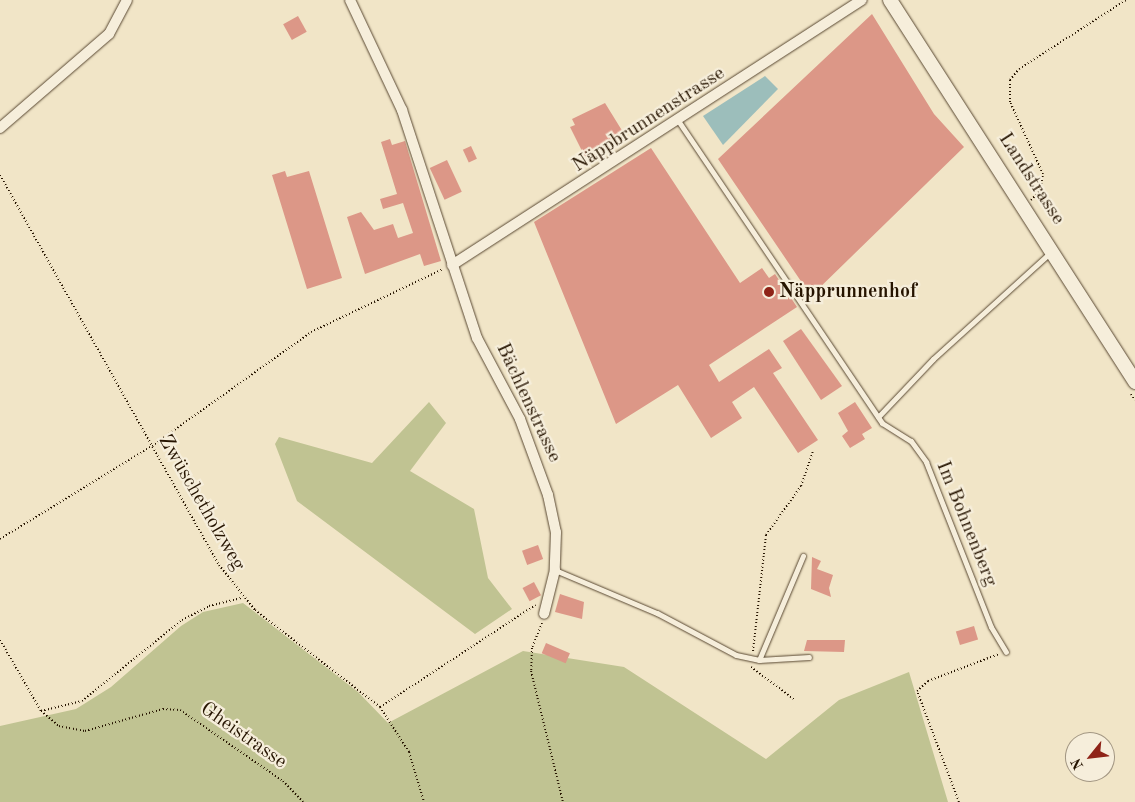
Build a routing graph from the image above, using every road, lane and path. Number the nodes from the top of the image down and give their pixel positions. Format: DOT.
graph roads {
  1 [pos="127,0"];
  2 [pos="350,0"];
  3 [pos="862,0"];
  4 [pos="890,0"];
  5 [pos="1126,0"];
  6 [pos="679,122"];
  7 [pos="0,128"];
  8 [pos="0,175"];
  9 [pos="1024,204"];
  10 [pos="1053,251"];
  11 [pos="452,265"];
  12 [pos="1135,382"];
  13 [pos="878,417"];
  14 [pos="152,446"];
  15 [pos="813,452"];
  16 [pos="0,538"];
  17 [pos="803,556"];
  18 [pos="555,570"];
  19 [pos="242,598"];
  20 [pos="546,609"];
  21 [pos="0,640"];
  22 [pos="1006,652"];
  23 [pos="736,654"];
  24 [pos="809,657"];
  25 [pos="753,658"];
  26 [pos="759,660"];
  27 [pos="795,700"];
  28 [pos="380,706"];
  29 [pos="41,711"];
  30 [pos="303,802"];
  31 [pos="424,802"];
  32 [pos="563,802"];
  33 [pos="959,802"];
  1 -- 7 [label="street"];
  2 -- 11 [label="street, Bächlenstrasse"];
  3 -- 6 [label="street, Näppbrunnenstrasse"];
  4 -- 9 [label="main road, Landstrasse"];
  5 -- 9 [label="path"];
  6 -- 11 [label="street, Näppbrunnenstrasse"];
  6 -- 13 [label="lane, Im Bohnenberg"];
  8 -- 14 [label="path, Zwüschetholzweg"];
  9 -- 10 [label="main road, Landstrasse"];
  10 -- 12 [label="main road, Landstrasse"];
  10 -- 13 [label="lane"];
  11 -- 14 [label="path"];
  11 -- 18 [label="street, Bächlenstrasse"];
  13 -- 22 [label="lane, Im Bohnenberg"];
  14 -- 16 [label="path"];
  14 -- 19 [label="path, Zwüschetholzweg"];
  15 -- 25 [label="path"];
  17 -- 26 [label="lane"];
  18 -- 20 [label="street, Bächlenstrasse"];
  18 -- 23 [label="lane"];
  19 -- 28 [label="path, Zwüschetholzweg"];
  19 -- 29 [label="path"];
  20 -- 28 [label="path"];
  20 -- 32 [label="path"];
  21 -- 29 [label="path, Gheistrasse"];
  22 -- 33 [label="path"];
  23 -- 25 [label="lane"];
  23 -- 27 [label="path"];
  24 -- 26 [label="lane"];
  25 -- 26 [label="lane"];
  28 -- 31 [label="path, Zwüschetholzweg"];
  29 -- 30 [label="path, Gheistrasse"];
}
